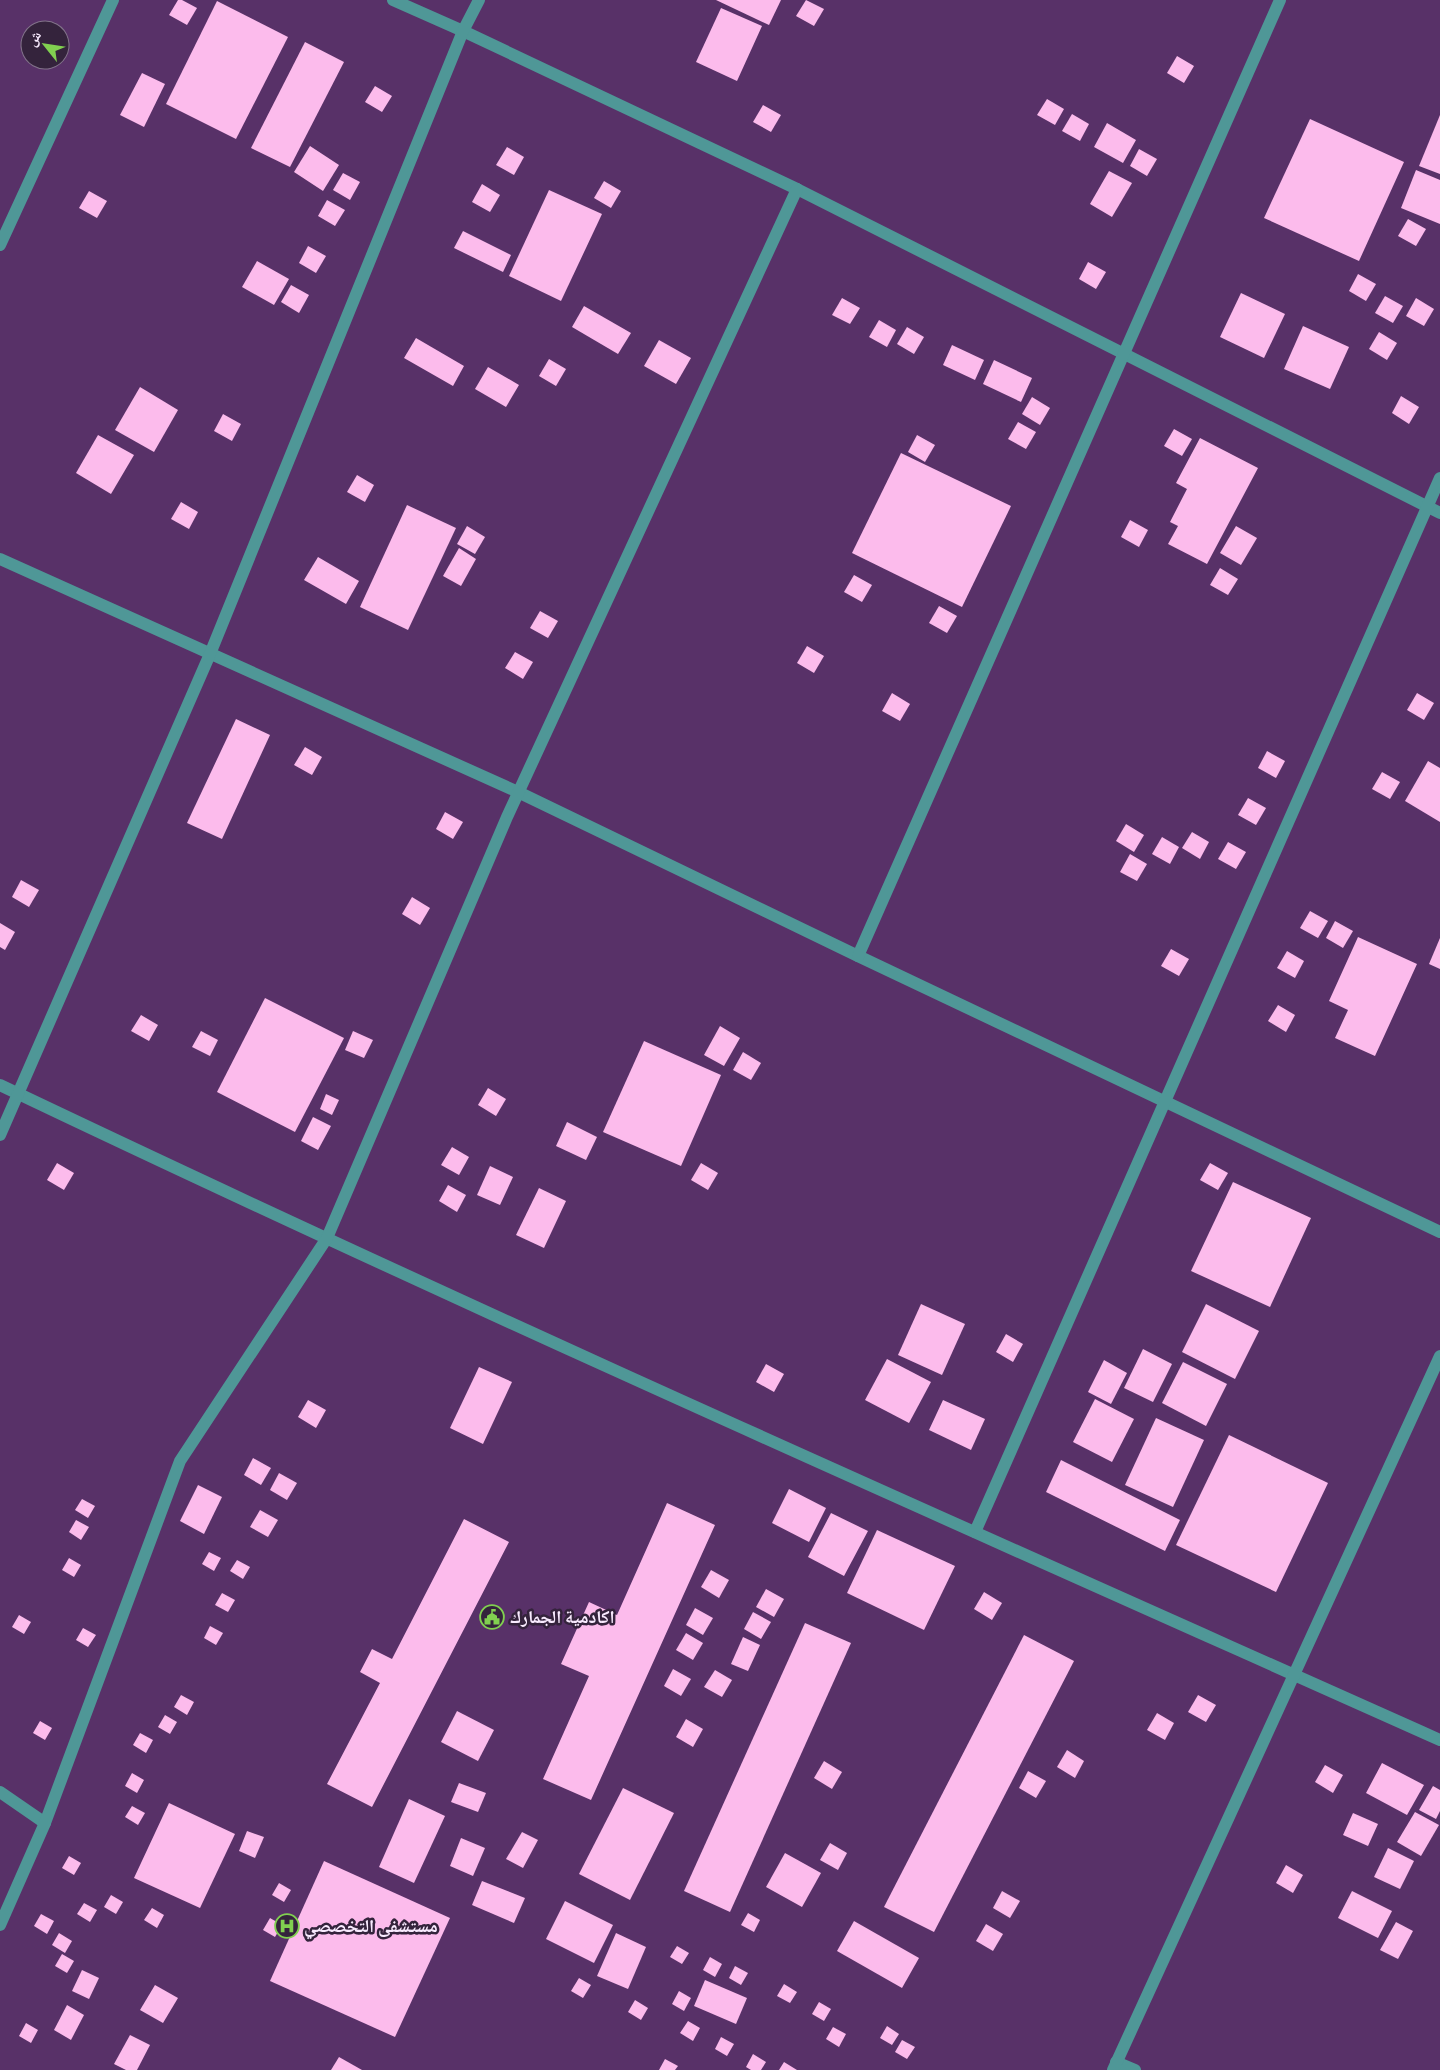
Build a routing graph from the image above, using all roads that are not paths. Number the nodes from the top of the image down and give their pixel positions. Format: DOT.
graph roads {
  1 [pos="113,0"];
  2 [pos="393,0"];
  3 [pos="479,0"];
  4 [pos="1280,0"];
  5 [pos="463,31"];
  6 [pos="797,189"];
  7 [pos="0,245"];
  8 [pos="1124,352"];
  9 [pos="1440,478"];
  10 [pos="1427,506"];
  11 [pos="1440,512"];
  12 [pos="0,558"];
  13 [pos="210,654"];
  14 [pos="518,792"];
  15 [pos="858,956"];
  16 [pos="0,1085"];
  17 [pos="19,1094"];
  18 [pos="1166,1102"];
  19 [pos="0,1135"];
  20 [pos="1440,1232"];
  21 [pos="327,1238"];
  22 [pos="1440,1356"];
  23 [pos="975,1532"];
  24 [pos="1294,1675"];
  25 [pos="1440,1740"];
  26 [pos="0,1792"];
  27 [pos="45,1823"];
  28 [pos="0,1925"];
  29 [pos="1115,2066"];
  30 [pos="1135,2070"];
  1 -- 7 [label="street"];
  2 -- 5 [label="street"];
  3 -- 5 [label="street"];
  4 -- 8 [label="street"];
  5 -- 6 [label="street"];
  5 -- 13 [label="street"];
  6 -- 8 [label="street"];
  6 -- 14 [label="street"];
  8 -- 10 [label="street"];
  8 -- 15 [label="street"];
  9 -- 10 [label="street"];
  10 -- 11 [label="street"];
  10 -- 18 [label="street"];
  12 -- 13 [label="street"];
  13 -- 14 [label="street"];
  13 -- 17 [label="street"];
  14 -- 15 [label="street"];
  14 -- 21 [label="street"];
  15 -- 18 [label="street"];
  16 -- 17 [label="street"];
  17 -- 19 [label="street"];
  17 -- 21 [label="street"];
  18 -- 20 [label="street"];
  18 -- 23 [label="street"];
  21 -- 23 [label="street"];
  21 -- 27 [label="street"];
  22 -- 24 [label="street"];
  23 -- 24 [label="street"];
  24 -- 25 [label="street"];
  24 -- 29 [label="street"];
  26 -- 27 [label="street"];
  27 -- 28 [label="street"];
  29 -- 30 [label="street"];
}
